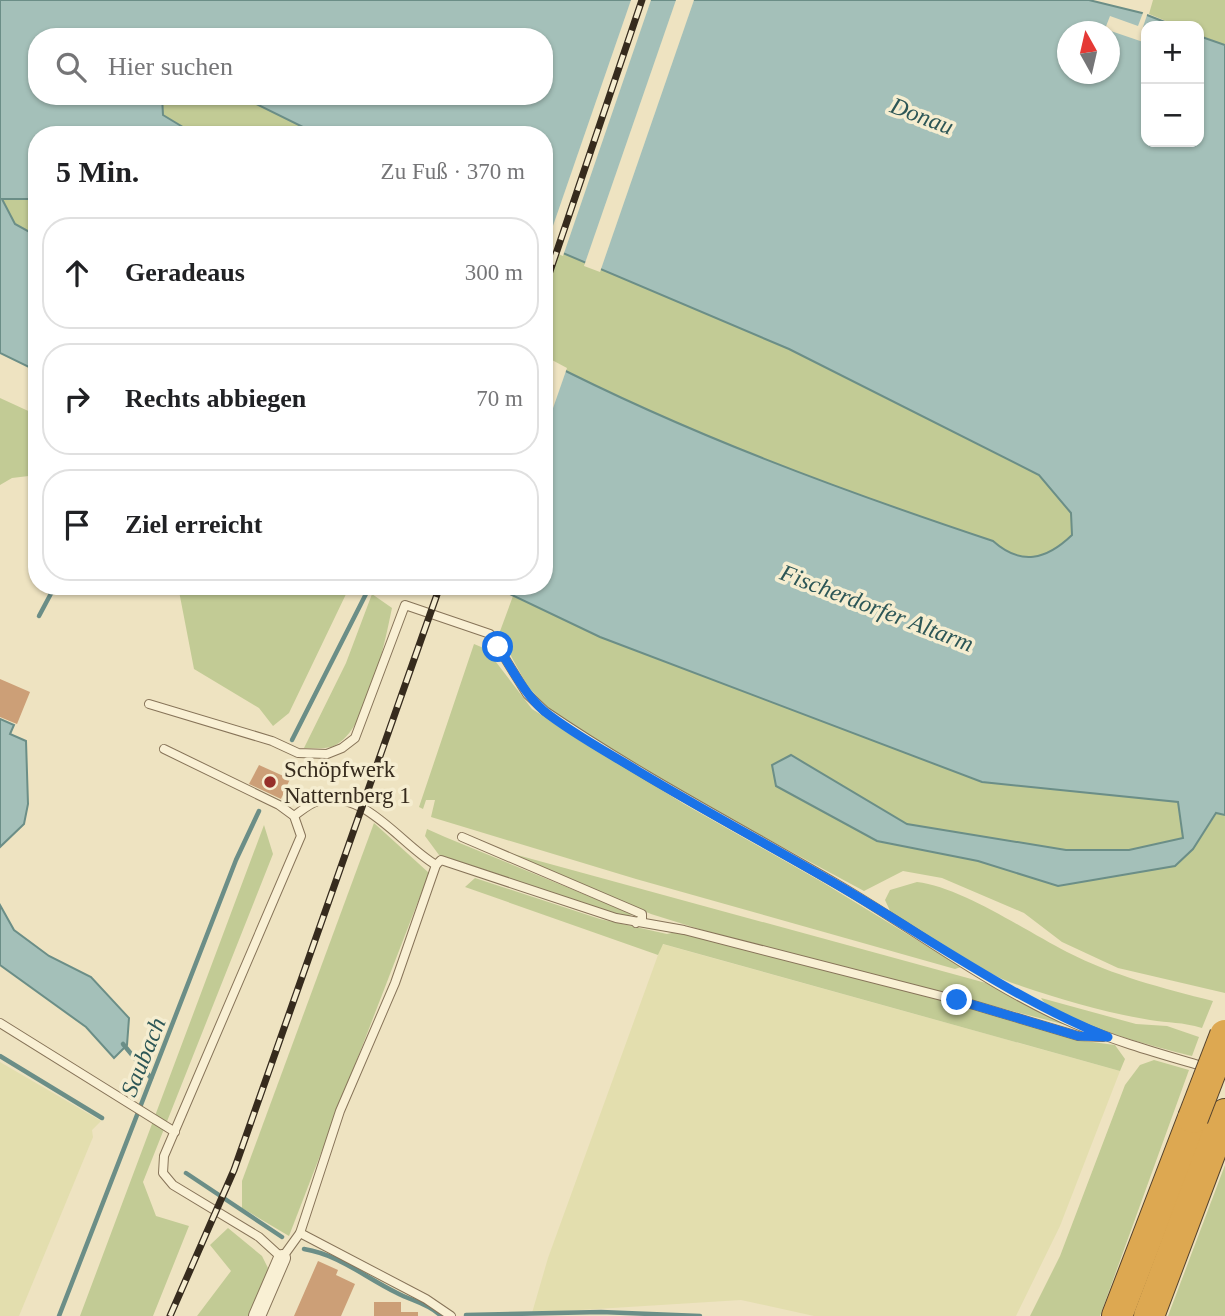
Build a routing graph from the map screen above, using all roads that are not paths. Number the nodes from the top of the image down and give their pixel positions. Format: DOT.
graph roads {
  1 [pos="149,704"];
  2 [pos="164,749"];
  3 [pos="294,816"];
  4 [pos="462,837"];
  5 [pos="436,865"];
  6 [pos="636,923"];
  7 [pos="0,1023"];
  8 [pos="1225,1034"];
  9 [pos="1108,1037"];
  10 [pos="1225,1073"];
  11 [pos="1213,1120"];
  12 [pos="174,1132"];
  13 [pos="300,1233"];
  14 [pos="282,1258"];
  15 [pos="257,1316"];
  16 [pos="451,1316"];
  17 [pos="1117,1316"];
  18 [pos="1149,1316"];
  1 -- 9 [label="lane"];
  2 -- 3 [label="lane"];
  3 -- 5 [label="lane"];
  3 -- 12 [label="lane"];
  4 -- 6 [label="lane"];
  5 -- 6 [label="lane"];
  5 -- 13 [label="lane"];
  6 -- 9 [label="lane"];
  7 -- 12 [label="lane"];
  8 -- 11 [label="highway, bridge"];
  9 -- 10 [label="lane"];
  11 -- 17 [label="highway"];
  11 -- 18 [label="highway"];
  12 -- 14 [label="lane"];
  13 -- 14 [label="lane"];
  13 -- 16 [label="lane"];
  14 -- 15 [label="street"];
}
